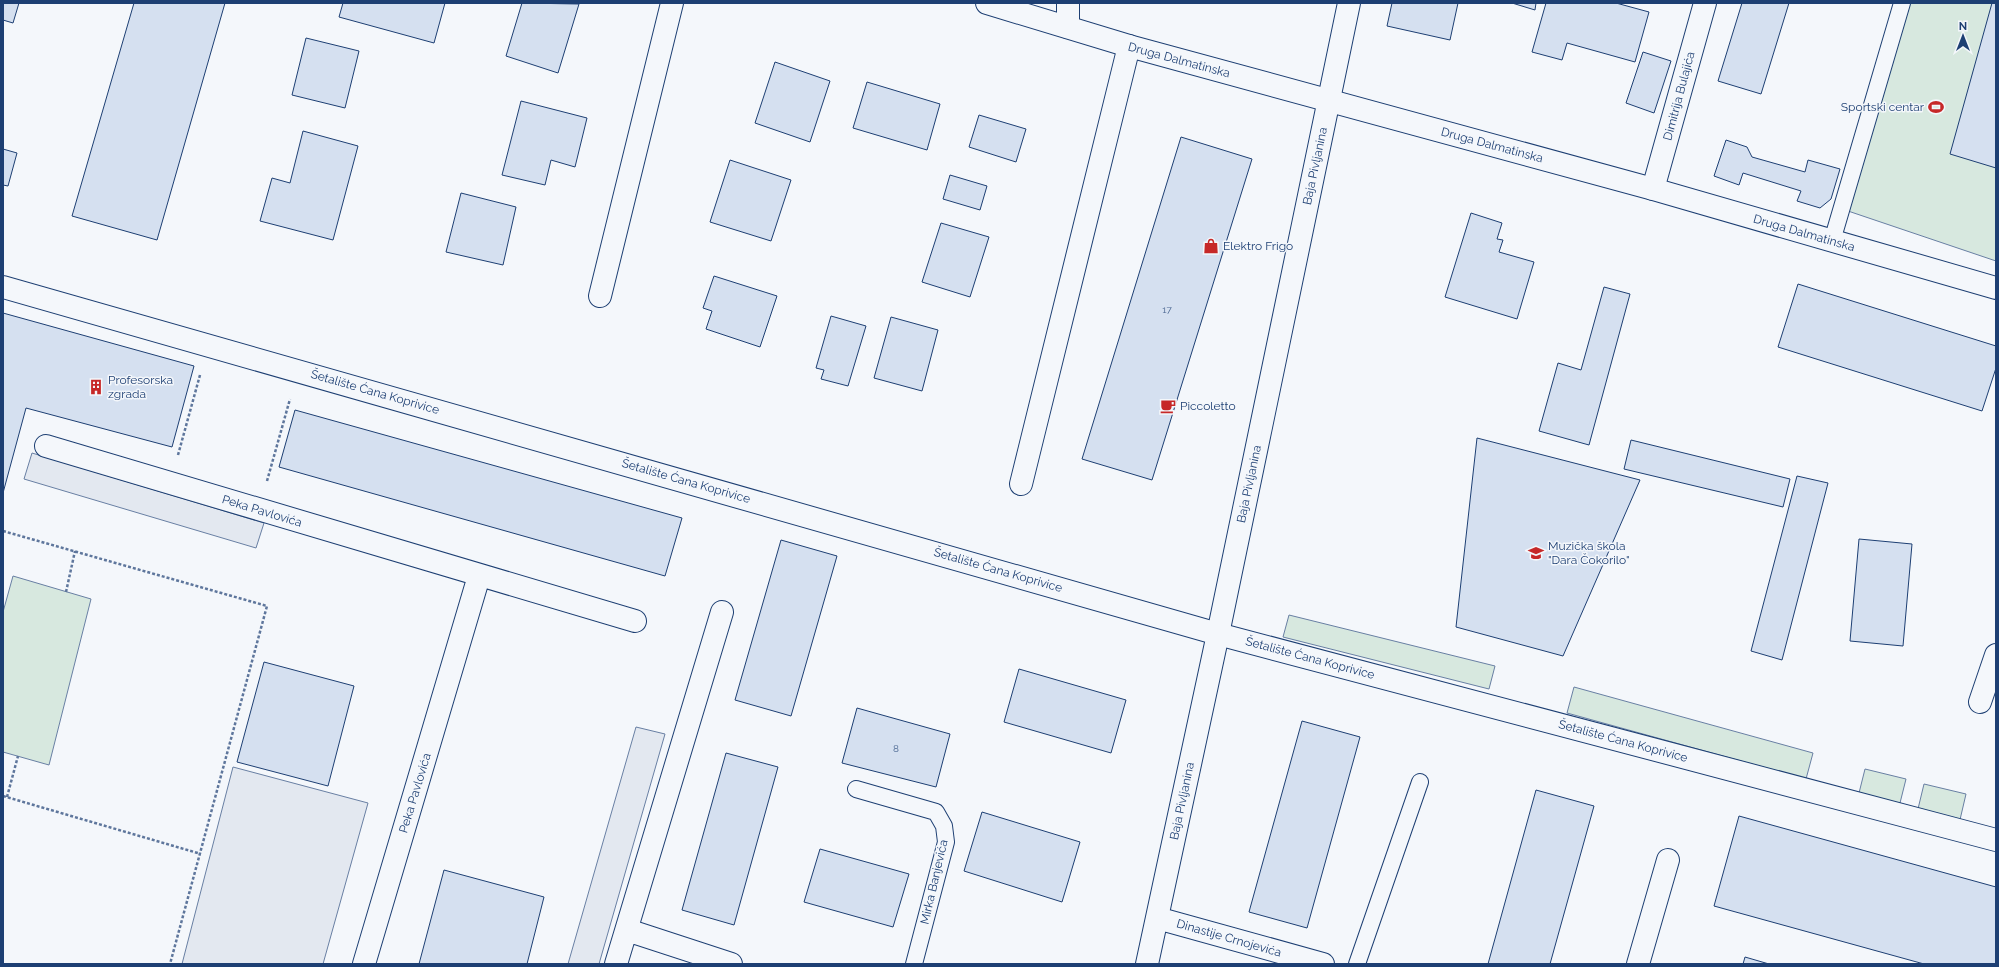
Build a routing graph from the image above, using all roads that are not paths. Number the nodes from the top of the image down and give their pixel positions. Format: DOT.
graph roads {
  1 [pos="672,3"];
  2 [pos="988,3"];
  3 [pos="1068,3"];
  4 [pos="1349,3"];
  5 [pos="1705,3"];
  6 [pos="1902,3"];
  7 [pos="1068,27"];
  8 [pos="1129,46"];
  9 [pos="1328,100"];
  10 [pos="1653,189"];
  11 [pos="1832,241"];
  12 [pos="3,287"];
  13 [pos="1996,288"];
  14 [pos="600,296"];
  15 [pos="46,446"];
  16 [pos="1021,484"];
  17 [pos="479,576"];
  18 [pos="722,612"];
  19 [pos="635,621"];
  20 [pos="1218,634"];
  21 [pos="1996,655"];
  22 [pos="1980,702"];
  23 [pos="1420,782"];
  24 [pos="856,789"];
  25 [pos="1996,840"];
  26 [pos="1668,860"];
  27 [pos="1157,918"];
  28 [pos="627,930"];
  29 [pos="364,964"];
  30 [pos="616,964"];
  31 [pos="731,964"];
  32 [pos="914,964"];
  33 [pos="1147,964"];
  34 [pos="1323,964"];
  35 [pos="1357,964"];
  36 [pos="1638,964"];
  1 -- 14 [label="street"];
  2 -- 7 [label="street, Druga Dalmatinska"];
  3 -- 7 [label="street"];
  4 -- 9 [label="street, Baja Pivljanina"];
  5 -- 10 [label="street, Dimitrija Bulajića"];
  6 -- 11 [label="lane"];
  7 -- 8 [label="street, Druga Dalmatinska"];
  8 -- 9 [label="street, Druga Dalmatinska"];
  8 -- 16 [label="street"];
  9 -- 10 [label="street, Druga Dalmatinska"];
  9 -- 20 [label="street, Baja Pivljanina"];
  10 -- 11 [label="street, Druga Dalmatinska"];
  11 -- 13 [label="street, Druga Dalmatinska"];
  12 -- 20 [label="street, Šetalište Ćana Koprivice"];
  15 -- 17 [label="street, Peka Pavlovića"];
  17 -- 19 [label="street, Peka Pavlovića"];
  17 -- 29 [label="street, Peka Pavlovića"];
  18 -- 28 [label="street"];
  20 -- 25 [label="street, Šetalište Ćana Koprivice"];
  20 -- 27 [label="street, Baja Pivljanina"];
  21 -- 22 [label="street"];
  23 -- 35 [label="lane"];
  24 -- 32 [label="lane, Mirka Banjevića"];
  26 -- 36 [label="street"];
  27 -- 33 [label="street, Baja Pivljanina"];
  27 -- 34 [label="street, Dinastije Crnojevića"];
  28 -- 30 [label="street"];
  28 -- 31 [label="street"];
}
